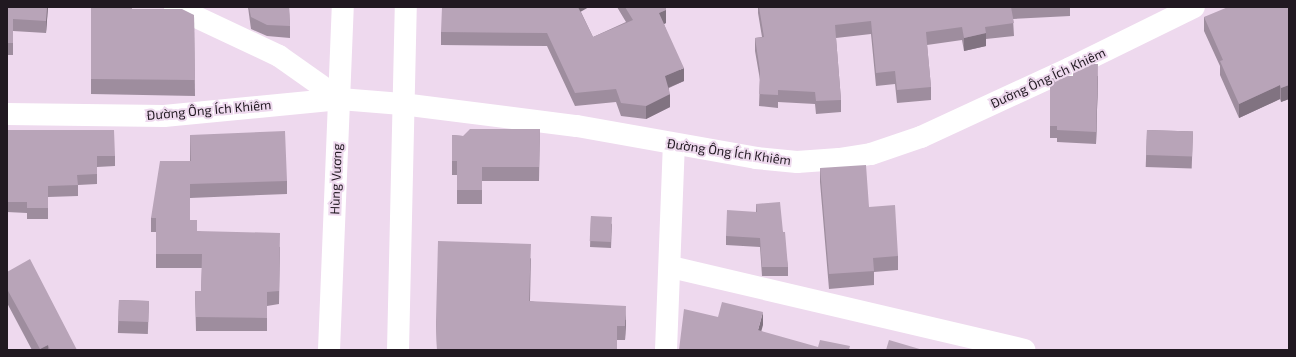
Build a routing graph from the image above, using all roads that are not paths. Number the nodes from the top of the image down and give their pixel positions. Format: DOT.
graph roads {
  1 [pos="175,7"];
  2 [pos="343,7"];
  3 [pos="406,7"];
  4 [pos="1194,7"];
  5 [pos="340,99"];
  6 [pos="402,104"];
  7 [pos="7,114"];
  8 [pos="674,145"];
  9 [pos="671,267"];
  10 [pos="329,350"];
  11 [pos="398,350"];
  12 [pos="666,350"];
  13 [pos="1024,350"];
  1 -- 5 [label="street"];
  2 -- 5 [label="street, Hùng Vương"];
  3 -- 6 [label="street"];
  4 -- 8 [label="street, Đường Ông Ích Khiêm"];
  5 -- 6 [label="street, Đường Ông Ích Khiêm"];
  5 -- 7 [label="street, Đường Ông Ích Khiêm"];
  5 -- 10 [label="street, Hùng Vương"];
  6 -- 8 [label="street, Đường Ông Ích Khiêm"];
  6 -- 11 [label="street"];
  8 -- 9 [label="street"];
  9 -- 12 [label="street"];
  9 -- 13 [label="street"];
}
